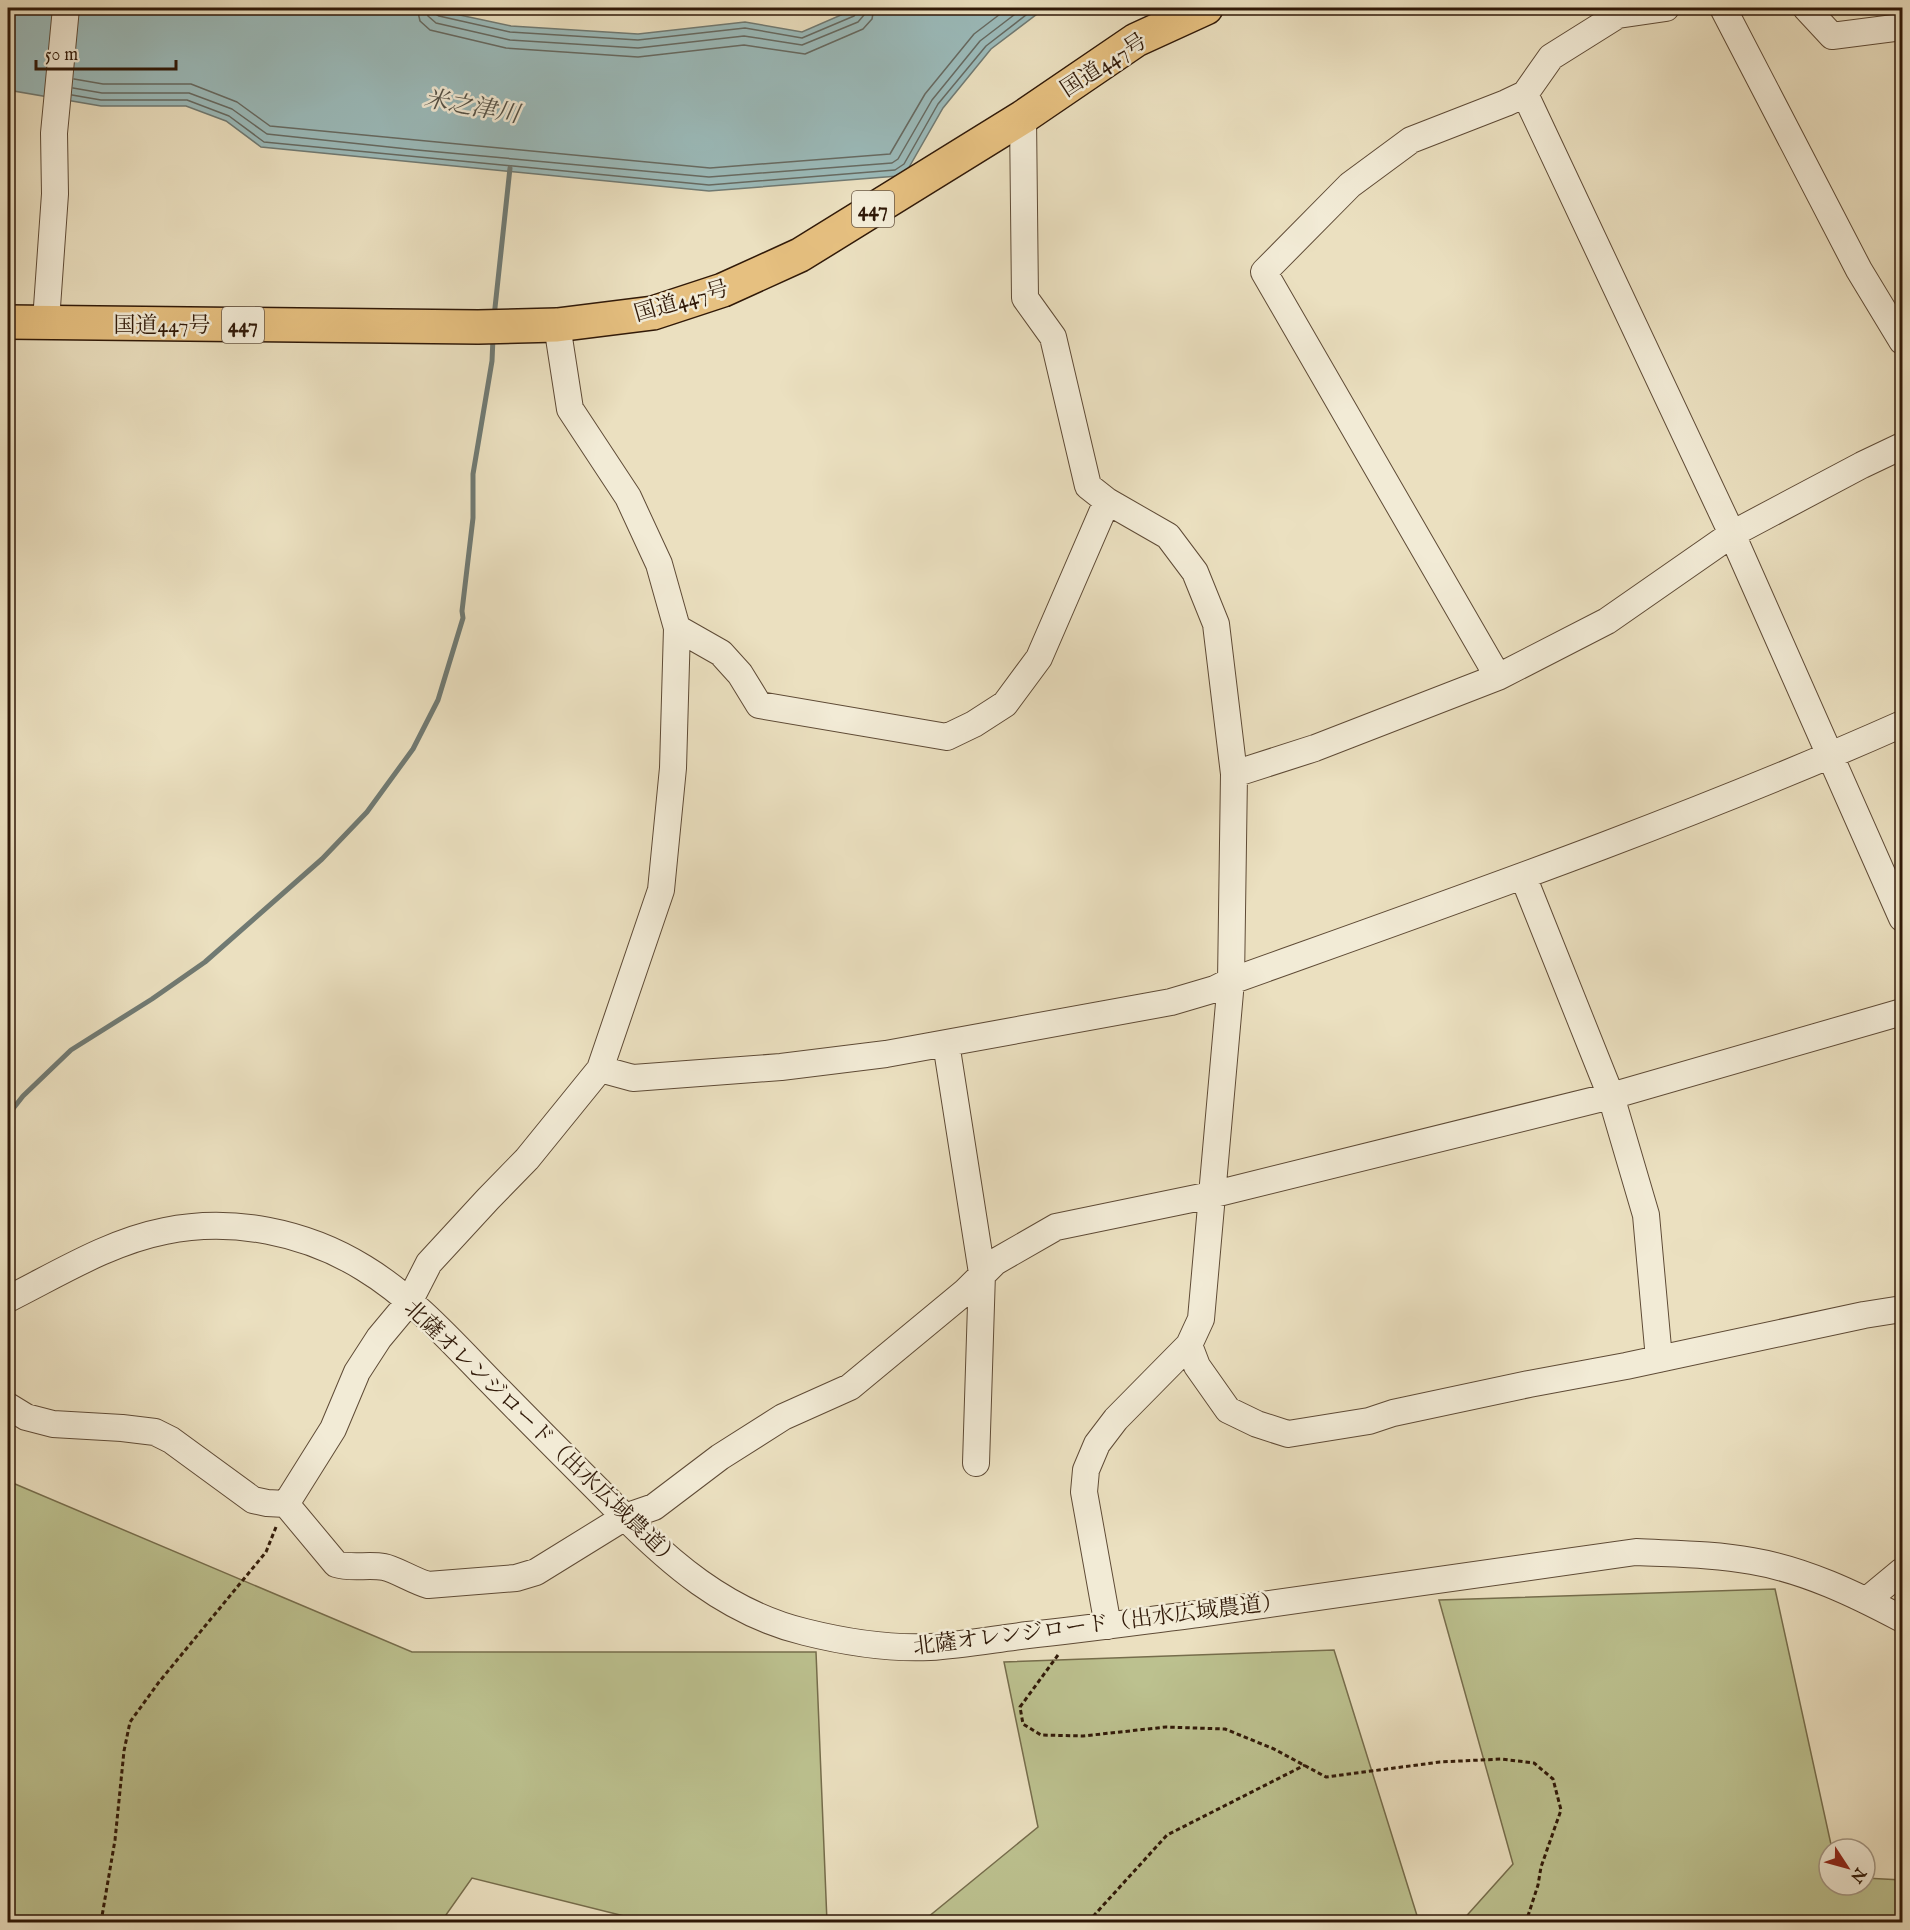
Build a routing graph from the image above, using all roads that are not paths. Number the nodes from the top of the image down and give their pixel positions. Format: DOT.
graph roads {
  1 [pos="66,8"];
  2 [pos="1206,8"];
  3 [pos="1666,8"];
  4 [pos="1723,8"];
  5 [pos="1806,8"];
  6 [pos="1902,27"];
  7 [pos="1525,94"];
  8 [pos="1023,117"];
  9 [pos="46,321"];
  10 [pos="8,322"];
  11 [pos="556,325"];
  12 [pos="1902,341"];
  13 [pos="1902,446"];
  14 [pos="1107,501"];
  15 [pos="1732,534"];
  16 [pos="677,628"];
  17 [pos="1498,677"];
  18 [pos="1902,724"];
  19 [pos="1830,756"];
  20 [pos="1234,774"];
  21 [pos="1523,876"];
  22 [pos="1902,918"];
  23 [pos="1232,981"];
  24 [pos="1902,1012"];
  25 [pos="946,1043"];
  26 [pos="600,1069"];
  27 [pos="1611,1096"];
  28 [pos="1211,1195"];
  29 [pos="982,1273"];
  30 [pos="8,1299"];
  31 [pos="409,1302"];
  32 [pos="1902,1309"];
  33 [pos="1189,1345"];
  34 [pos="1659,1359"];
  35 [pos="8,1406"];
  36 [pos="976,1462"];
  37 [pos="286,1504"];
  38 [pos="625,1518"];
  39 [pos="1902,1571"];
  40 [pos="1867,1600"];
  41 [pos="1902,1618"];
  42 [pos="1108,1626"];
  1 -- 9 [label="street"];
  2 -- 8 [label="highway, 国道447号 / 447"];
  3 -- 7 [label="street"];
  4 -- 12 [label="street"];
  5 -- 6 [label="street"];
  7 -- 15 [label="street"];
  7 -- 17 [label="street"];
  8 -- 11 [label="highway, 国道447号 / 447"];
  8 -- 14 [label="street"];
  9 -- 10 [label="highway, 国道447号 / 447"];
  9 -- 11 [label="highway, 国道447号 / 447"];
  11 -- 16 [label="street"];
  13 -- 15 [label="street"];
  14 -- 16 [label="street"];
  14 -- 20 [label="street"];
  15 -- 17 [label="street"];
  15 -- 19 [label="street"];
  16 -- 26 [label="street"];
  17 -- 20 [label="street"];
  18 -- 19 [label="street"];
  19 -- 21 [label="street"];
  19 -- 22 [label="street"];
  20 -- 23 [label="street"];
  21 -- 23 [label="street"];
  21 -- 27 [label="street"];
  23 -- 25 [label="street"];
  23 -- 28 [label="street"];
  24 -- 27 [label="street"];
  25 -- 26 [label="street"];
  25 -- 29 [label="street"];
  26 -- 31 [label="street"];
  27 -- 28 [label="street"];
  27 -- 34 [label="street"];
  28 -- 29 [label="street"];
  28 -- 33 [label="street"];
  29 -- 36 [label="street"];
  29 -- 38 [label="street"];
  30 -- 31 [label="street, 北薩オレンジロード（出水広域農道）"];
  31 -- 37 [label="street"];
  31 -- 38 [label="street, 北薩オレンジロード（出水広域農道）"];
  32 -- 34 [label="street"];
  33 -- 34 [label="street"];
  33 -- 42 [label="street"];
  35 -- 37 [label="street"];
  37 -- 38 [label="street"];
  38 -- 42 [label="street, 北薩オレンジロード（出水広域農道）"];
  39 -- 40 [label="street"];
  40 -- 41 [label="street, 北薩オレンジロード（出水広域農道）"];
  40 -- 42 [label="street, 北薩オレンジロード（出水広域農道）"];
}
